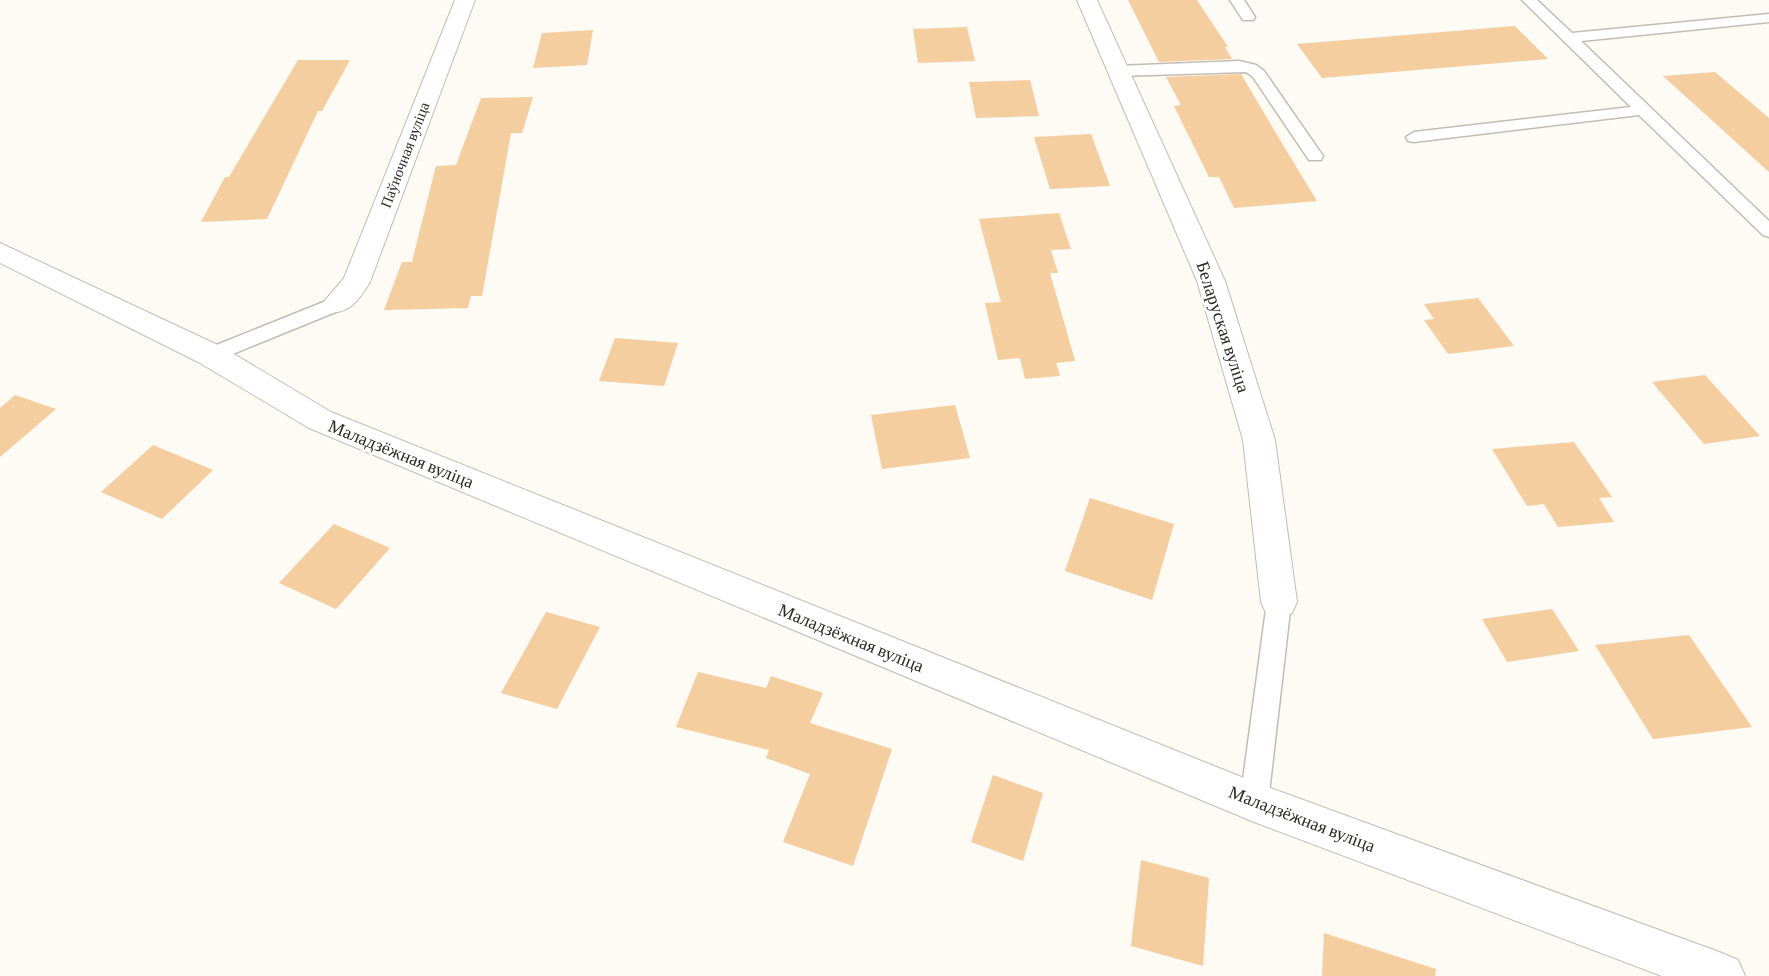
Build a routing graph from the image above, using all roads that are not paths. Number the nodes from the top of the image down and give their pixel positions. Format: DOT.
graph roads {
  1 [pos="465,0"];
  2 [pos="1087,0"];
  3 [pos="1237,0"];
  4 [pos="1529,0"];
  5 [pos="1248,17"];
  6 [pos="1769,18"];
  7 [pos="1569,38"];
  8 [pos="1118,71"];
  9 [pos="1644,110"];
  10 [pos="1414,137"];
  11 [pos="1315,156"];
  12 [pos="1769,231"];
  13 [pos="0,252"];
  14 [pos="336,304"];
  15 [pos="211,355"];
  16 [pos="1279,602"];
  17 [pos="1254,802"];
  18 [pos="1722,976"];
  1 -- 14 [label="street, Паўночная вуліца"];
  2 -- 8 [label="street, Беларуская вуліца"];
  3 -- 5 [label="lane"];
  4 -- 7 [label="lane"];
  6 -- 7 [label="lane"];
  7 -- 9 [label="lane"];
  8 -- 11 [label="lane"];
  8 -- 16 [label="street, Беларуская вуліца"];
  9 -- 10 [label="lane"];
  9 -- 12 [label="lane"];
  13 -- 15 [label="street, Маладзёжная вуліца"];
  14 -- 15 [label="lane"];
  15 -- 17 [label="street, Маладзёжная вуліца"];
  16 -- 17 [label="lane"];
  17 -- 18 [label="street, Маладзёжная вуліца"];
}
